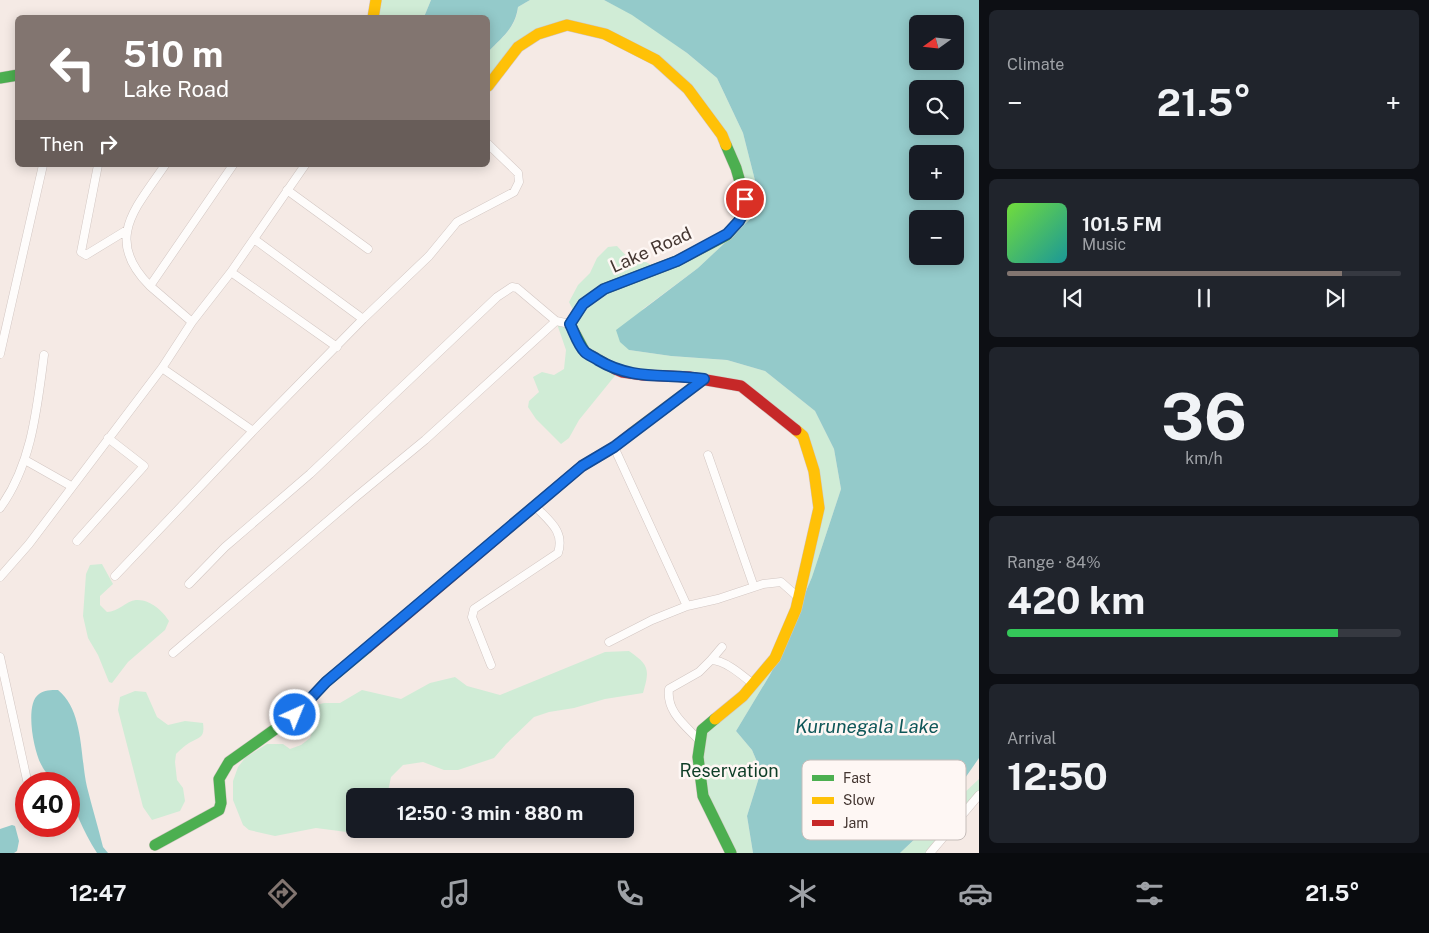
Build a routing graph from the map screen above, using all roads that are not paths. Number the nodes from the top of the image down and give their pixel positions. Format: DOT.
graph roads {
  1 [pos="376,0"];
  2 [pos="374,15"];
  3 [pos="15,75"];
  4 [pos="0,78"];
  5 [pos="490,83"];
  6 [pos="490,146"];
  7 [pos="44,167"];
  8 [pos="98,167"];
  9 [pos="164,167"];
  10 [pos="232,167"];
  11 [pos="304,167"];
  12 [pos="287,190"];
  13 [pos="127,230"];
  14 [pos="254,239"];
  15 [pos="368,248"];
  16 [pos="232,272"];
  17 [pos="150,286"];
  18 [pos="363,320"];
  19 [pos="556,321"];
  20 [pos="192,322"];
  21 [pos="570,324"];
  22 [pos="337,347"];
  23 [pos="0,354"];
  24 [pos="44,355"];
  25 [pos="162,368"];
  26 [pos="704,379"];
  27 [pos="253,431"];
  28 [pos="108,438"];
  29 [pos="614,447"];
  30 [pos="708,455"];
  31 [pos="25,460"];
  32 [pos="71,486"];
  33 [pos="535,506"];
  34 [pos="0,508"];
  35 [pos="77,541"];
  36 [pos="115,576"];
  37 [pos="0,578"];
  38 [pos="189,584"];
  39 [pos="754,587"];
  40 [pos="800,598"];
  41 [pos="687,606"];
  42 [pos="609,642"];
  43 [pos="722,647"];
  44 [pos="173,653"];
  45 [pos="0,658"];
  46 [pos="711,660"];
  47 [pos="491,665"];
  48 [pos="753,684"];
  49 [pos="700,741"];
  50 [pos="25,772"];
  51 [pos="979,795"];
  52 [pos="966,810"];
  53 [pos="941,840"];
  54 [pos="155,845"];
  55 [pos="731,853"];
  56 [pos="930,853"];
  1 -- 2 [label="main road"];
  3 -- 4 [label="main road"];
  5 -- 21 [label="main road, Lake Road"];
  6 -- 18 [label="street"];
  7 -- 23 [label="street"];
  8 -- 13 [label="street"];
  9 -- 13 [label="street"];
  10 -- 17 [label="street"];
  11 -- 12 [label="street"];
  12 -- 14 [label="street"];
  12 -- 15 [label="street"];
  13 -- 17 [label="street"];
  14 -- 16 [label="street"];
  14 -- 18 [label="street"];
  16 -- 20 [label="street"];
  16 -- 22 [label="street"];
  17 -- 20 [label="street"];
  18 -- 22 [label="street"];
  19 -- 21 [label="street"];
  19 -- 38 [label="street"];
  19 -- 44 [label="street"];
  20 -- 25 [label="street"];
  21 -- 26 [label="main road"];
  22 -- 27 [label="street"];
  24 -- 31 [label="street"];
  25 -- 27 [label="street"];
  25 -- 28 [label="street"];
  26 -- 29 [label="main road"];
  26 -- 40 [label="main road"];
  27 -- 36 [label="street"];
  28 -- 32 [label="street"];
  28 -- 35 [label="street"];
  29 -- 33 [label="main road"];
  29 -- 41 [label="street"];
  30 -- 39 [label="street"];
  31 -- 32 [label="street"];
  31 -- 34 [label="street"];
  32 -- 37 [label="street"];
  33 -- 47 [label="street"];
  33 -- 54 [label="main road"];
  39 -- 40 [label="street"];
  39 -- 41 [label="street"];
  40 -- 48 [label="main road"];
  41 -- 42 [label="street"];
  43 -- 46 [label="street"];
  45 -- 50 [label="street"];
  46 -- 48 [label="street"];
  46 -- 49 [label="street"];
  48 -- 49 [label="main road"];
  49 -- 55 [label="main road"];
  51 -- 52 [label="street"];
  53 -- 56 [label="street"];
}
